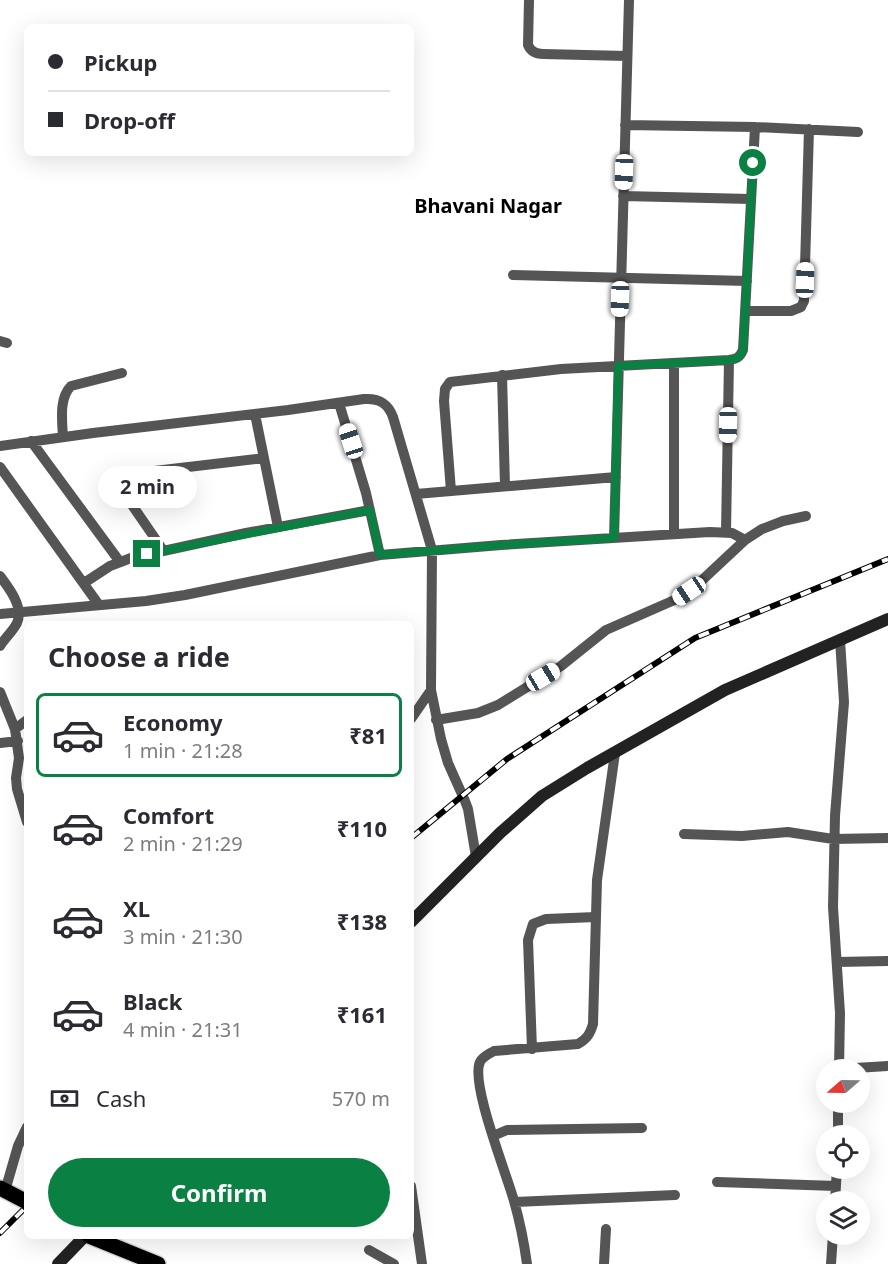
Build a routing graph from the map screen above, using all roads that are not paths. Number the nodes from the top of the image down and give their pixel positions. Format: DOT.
graph roads {
  1 [pos="529,0"];
  2 [pos="629,0"];
  3 [pos="627,56"];
  4 [pos="625,125"];
  5 [pos="755,127"];
  6 [pos="809,129"];
  7 [pos="858,132"];
  8 [pos="623,196"];
  9 [pos="751,199"];
  10 [pos="513,275"];
  11 [pos="621,277"];
  12 [pos="747,281"];
  13 [pos="745,311"];
  14 [pos="729,360"];
  15 [pos="674,363"];
  16 [pos="618,366"];
  17 [pos="122,373"];
  18 [pos="502,375"];
  19 [pos="339,403"];
  20 [pos="255,414"];
  21 [pos="63,437"];
  22 [pos="31,441"];
  23 [pos="0,446"];
  24 [pos="264,458"];
  25 [pos="0,467"];
  26 [pos="616,477"];
  27 [pos="505,486"];
  28 [pos="451,491"];
  29 [pos="416,494"];
  30 [pos="370,510"];
  31 [pos="806,516"];
  32 [pos="278,527"];
  33 [pos="726,532"];
  34 [pos="674,534"];
  35 [pos="614,538"];
  36 [pos="746,540"];
  37 [pos="163,550"];
  38 [pos="432,550"];
  39 [pos="380,555"];
  40 [pos="120,562"];
  41 [pos="0,576"];
  42 [pos="84,583"];
  43 [pos="99,605"];
  44 [pos="20,612"];
  45 [pos="0,614"];
  46 [pos="888,619"];
  47 [pos="840,640"];
  48 [pos="0,646"];
  49 [pos="431,690"];
  50 [pos="0,692"];
  51 [pos="414,715"];
  52 [pos="436,720"];
  53 [pos="24,722"];
  54 [pos="15,729"];
  55 [pos="18,741"];
  56 [pos="0,743"];
  57 [pos="615,753"];
  58 [pos="24,812"];
  59 [pos="684,834"];
  60 [pos="888,838"];
  61 [pos="833,839"];
  62 [pos="476,857"];
  63 [pos="596,917"];
  64 [pos="414,919"];
  65 [pos="888,961"];
  66 [pos="837,962"];
  67 [pos="532,1049"];
  68 [pos="839,1059"];
  69 [pos="888,1066"];
  70 [pos="870,1067"];
  71 [pos="642,1128"];
  72 [pos="24,1133"];
  73 [pos="493,1136"];
  74 [pos="836,1179"];
  75 [pos="717,1182"];
  76 [pos="836,1186"];
  77 [pos="2,1190"];
  78 [pos="836,1191"];
  79 [pos="675,1195"];
  80 [pos="24,1201"];
  81 [pos="515,1202"];
  82 [pos="414,1207"];
  83 [pos="606,1229"];
  84 [pos="84,1239"];
  85 [pos="95,1239"];
  86 [pos="832,1245"];
  87 [pos="369,1250"];
  88 [pos="58,1264"];
  89 [pos="158,1264"];
  90 [pos="394,1264"];
  91 [pos="422,1264"];
  92 [pos="527,1264"];
  93 [pos="604,1264"];
  94 [pos="831,1264"];
  1 -- 3 [label="street"];
  2 -- 3 [label="street"];
  3 -- 4 [label="street"];
  4 -- 5 [label="street"];
  4 -- 8 [label="street"];
  5 -- 6 [label="street"];
  5 -- 9 [label="street"];
  6 -- 7 [label="street"];
  6 -- 13 [label="street"];
  8 -- 9 [label="street"];
  8 -- 11 [label="street"];
  9 -- 12 [label="street"];
  10 -- 11 [label="street"];
  11 -- 12 [label="street"];
  11 -- 16 [label="street"];
  12 -- 13 [label="street"];
  13 -- 14 [label="street"];
  14 -- 15 [label="street"];
  14 -- 33 [label="street"];
  15 -- 16 [label="street"];
  15 -- 34 [label="street"];
  16 -- 18 [label="street"];
  16 -- 26 [label="street"];
  17 -- 21 [label="street"];
  18 -- 27 [label="street"];
  18 -- 28 [label="street"];
  19 -- 20 [label="street"];
  19 -- 29 [label="street"];
  19 -- 30 [label="street"];
  20 -- 21 [label="street"];
  20 -- 24 [label="street"];
  21 -- 22 [label="street"];
  22 -- 23 [label="street"];
  22 -- 40 [label="street"];
  24 -- 32 [label="street"];
  24 -- 37 [label="street"];
  25 -- 42 [label="street"];
  26 -- 27 [label="street"];
  26 -- 35 [label="street"];
  27 -- 28 [label="street"];
  28 -- 29 [label="street"];
  29 -- 38 [label="street"];
  30 -- 32 [label="street"];
  30 -- 39 [label="street"];
  31 -- 36 [label="street"];
  32 -- 37 [label="street"];
  33 -- 34 [label="street"];
  33 -- 36 [label="street"];
  34 -- 35 [label="street"];
  35 -- 38 [label="street"];
  36 -- 52 [label="street"];
  37 -- 40 [label="street"];
  38 -- 39 [label="street"];
  38 -- 49 [label="street"];
  39 -- 43 [label="street"];
  40 -- 42 [label="street"];
  41 -- 44 [label="street"];
  42 -- 43 [label="street"];
  43 -- 44 [label="street"];
  44 -- 45 [label="street"];
  44 -- 48 [label="street"];
  46 -- 47 [label="street"];
  47 -- 57 [label="street"];
  47 -- 61 [label="street"];
  49 -- 51 [label="street"];
  49 -- 52 [label="street"];
  50 -- 54 [label="street"];
  52 -- 62 [label="street"];
  53 -- 54 [label="street"];
  54 -- 55 [label="street"];
  55 -- 56 [label="street"];
  55 -- 58 [label="street"];
  57 -- 62 [label="street"];
  57 -- 63 [label="street"];
  59 -- 61 [label="street"];
  60 -- 61 [label="street"];
  61 -- 66 [label="street"];
  62 -- 64 [label="street"];
  63 -- 67 [label="street"];
  63 -- 67 [label="street"];
  65 -- 66 [label="street"];
  66 -- 68 [label="street"];
  67 -- 73 [label="street"];
  69 -- 70 [label="street"];
  71 -- 73 [label="street"];
  72 -- 77 [label="street"];
  73 -- 81 [label="street"];
  74 -- 76 [label="street"];
  75 -- 76 [label="street"];
  76 -- 78 [label="street"];
  77 -- 80 [label="main road"];
  79 -- 81 [label="street"];
  81 -- 92 [label="street"];
  82 -- 91 [label="street"];
  83 -- 93 [label="street"];
  84 -- 88 [label="street"];
  85 -- 89 [label="main road"];
  86 -- 94 [label="street"];
  87 -- 90 [label="street"];
}
